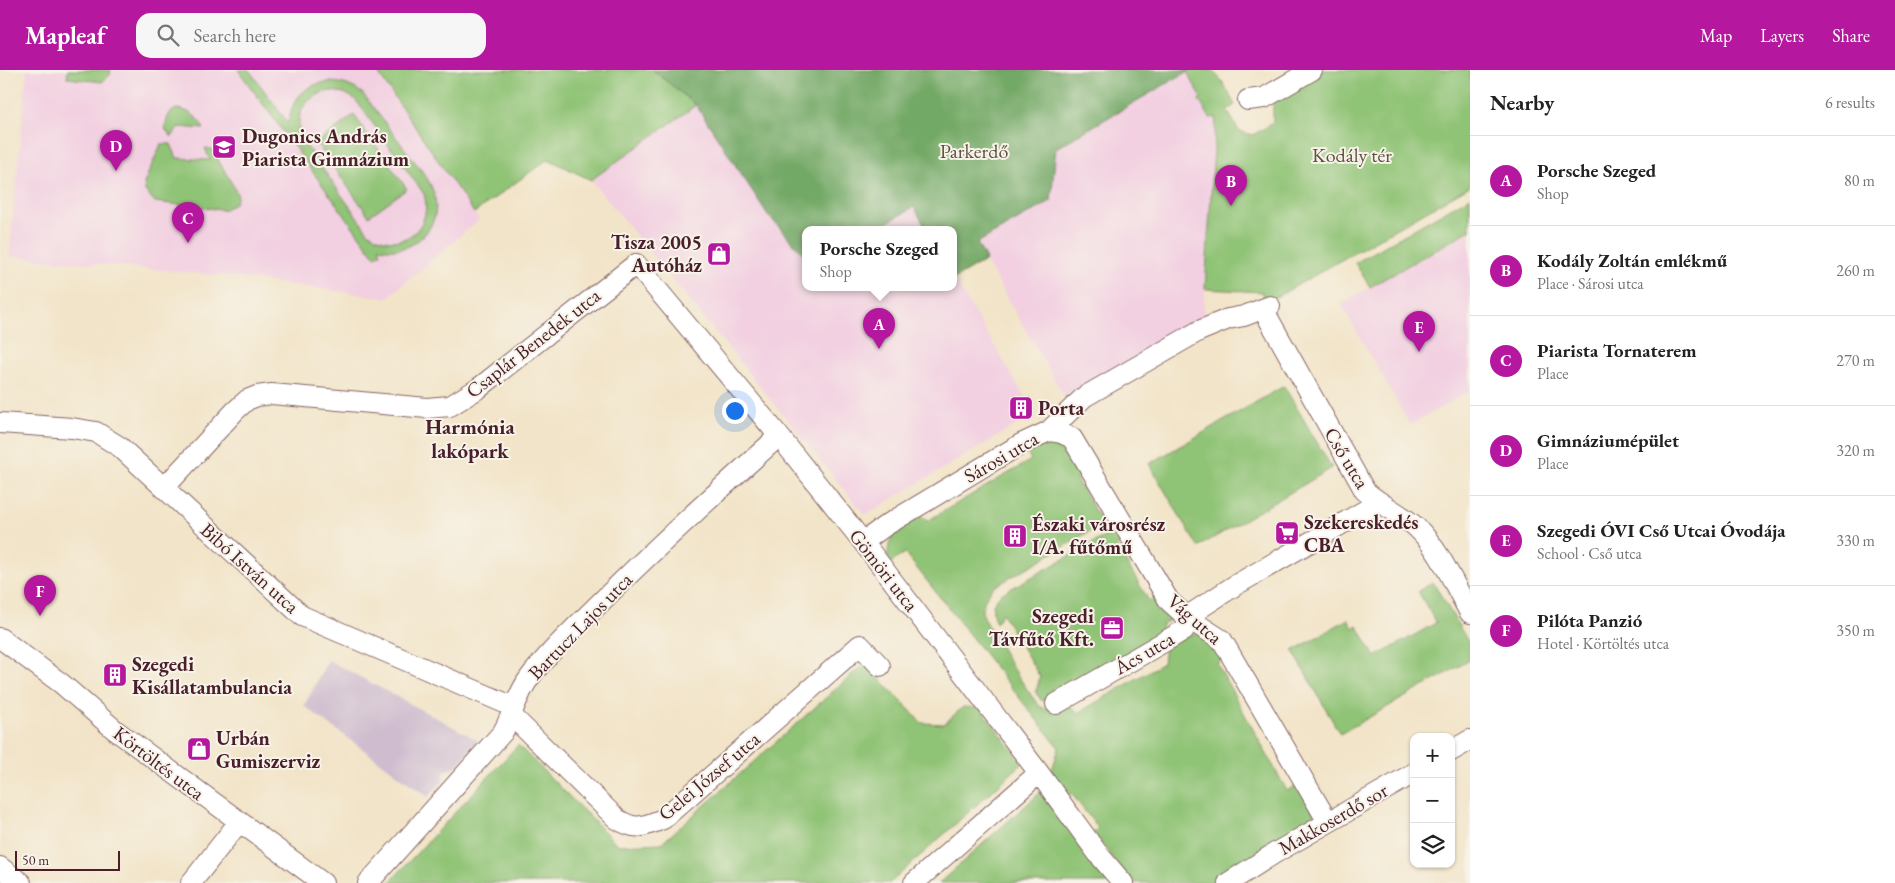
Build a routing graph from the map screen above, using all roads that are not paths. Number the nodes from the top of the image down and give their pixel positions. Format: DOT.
graph roads {
  1 [pos="1312,70"];
  2 [pos="1248,100"];
  3 [pos="636,264"];
  4 [pos="1266,308"];
  5 [pos="0,424"];
  6 [pos="1049,431"];
  7 [pos="779,436"];
  8 [pos="164,488"];
  9 [pos="1378,503"];
  10 [pos="863,542"];
  11 [pos="1470,613"];
  12 [pos="1190,619"];
  13 [pos="0,638"];
  14 [pos="880,666"];
  15 [pos="1056,704"];
  16 [pos="513,712"];
  17 [pos="1470,740"];
  18 [pos="1455,749"];
  19 [pos="1039,773"];
  20 [pos="1410,775"];
  21 [pos="239,822"];
  22 [pos="1328,822"];
  23 [pos="0,867"];
  24 [pos="1255,876"];
  25 [pos="21,883"];
  26 [pos="191,883"];
  27 [pos="323,883"];
  28 [pos="368,883"];
  29 [pos="914,883"];
  30 [pos="1123,883"];
  31 [pos="1228,883"];
  1 -- 2 [label="street"];
  3 -- 7 [label="street, Gömöri utca"];
  3 -- 8 [label="street, Csaplár Benedek utca"];
  4 -- 6 [label="street, Sárosi utca"];
  4 -- 9 [label="street, Cső utca"];
  5 -- 8 [label="street, Bibó István utca"];
  6 -- 10 [label="street, Sárosi utca"];
  6 -- 12 [label="street, Vág utca"];
  7 -- 10 [label="street, Gömöri utca"];
  7 -- 16 [label="street, Bartucz Lajos utca"];
  8 -- 16 [label="street, Bibó István utca"];
  9 -- 11 [label="street, Cső utca"];
  9 -- 12 [label="street, Ács utca"];
  10 -- 19 [label="street, Gömöri utca"];
  12 -- 15 [label="street, Ács utca"];
  12 -- 22 [label="street, Vág utca"];
  13 -- 21 [label="street, Körtöltés utca"];
  14 -- 16 [label="street, Gelei József utca"];
  16 -- 28 [label="street, Bartucz Lajos utca"];
  17 -- 18 [label="street"];
  19 -- 29 [label="street"];
  19 -- 30 [label="street, Gömöri utca"];
  20 -- 22 [label="street, Makkoserdő sor"];
  21 -- 26 [label="street"];
  21 -- 27 [label="street, Körtöltés utca"];
  22 -- 24 [label="street, Makkoserdő sor"];
  23 -- 25 [label="street"];
  24 -- 31 [label="street, Makkoserdő sor"];
}
